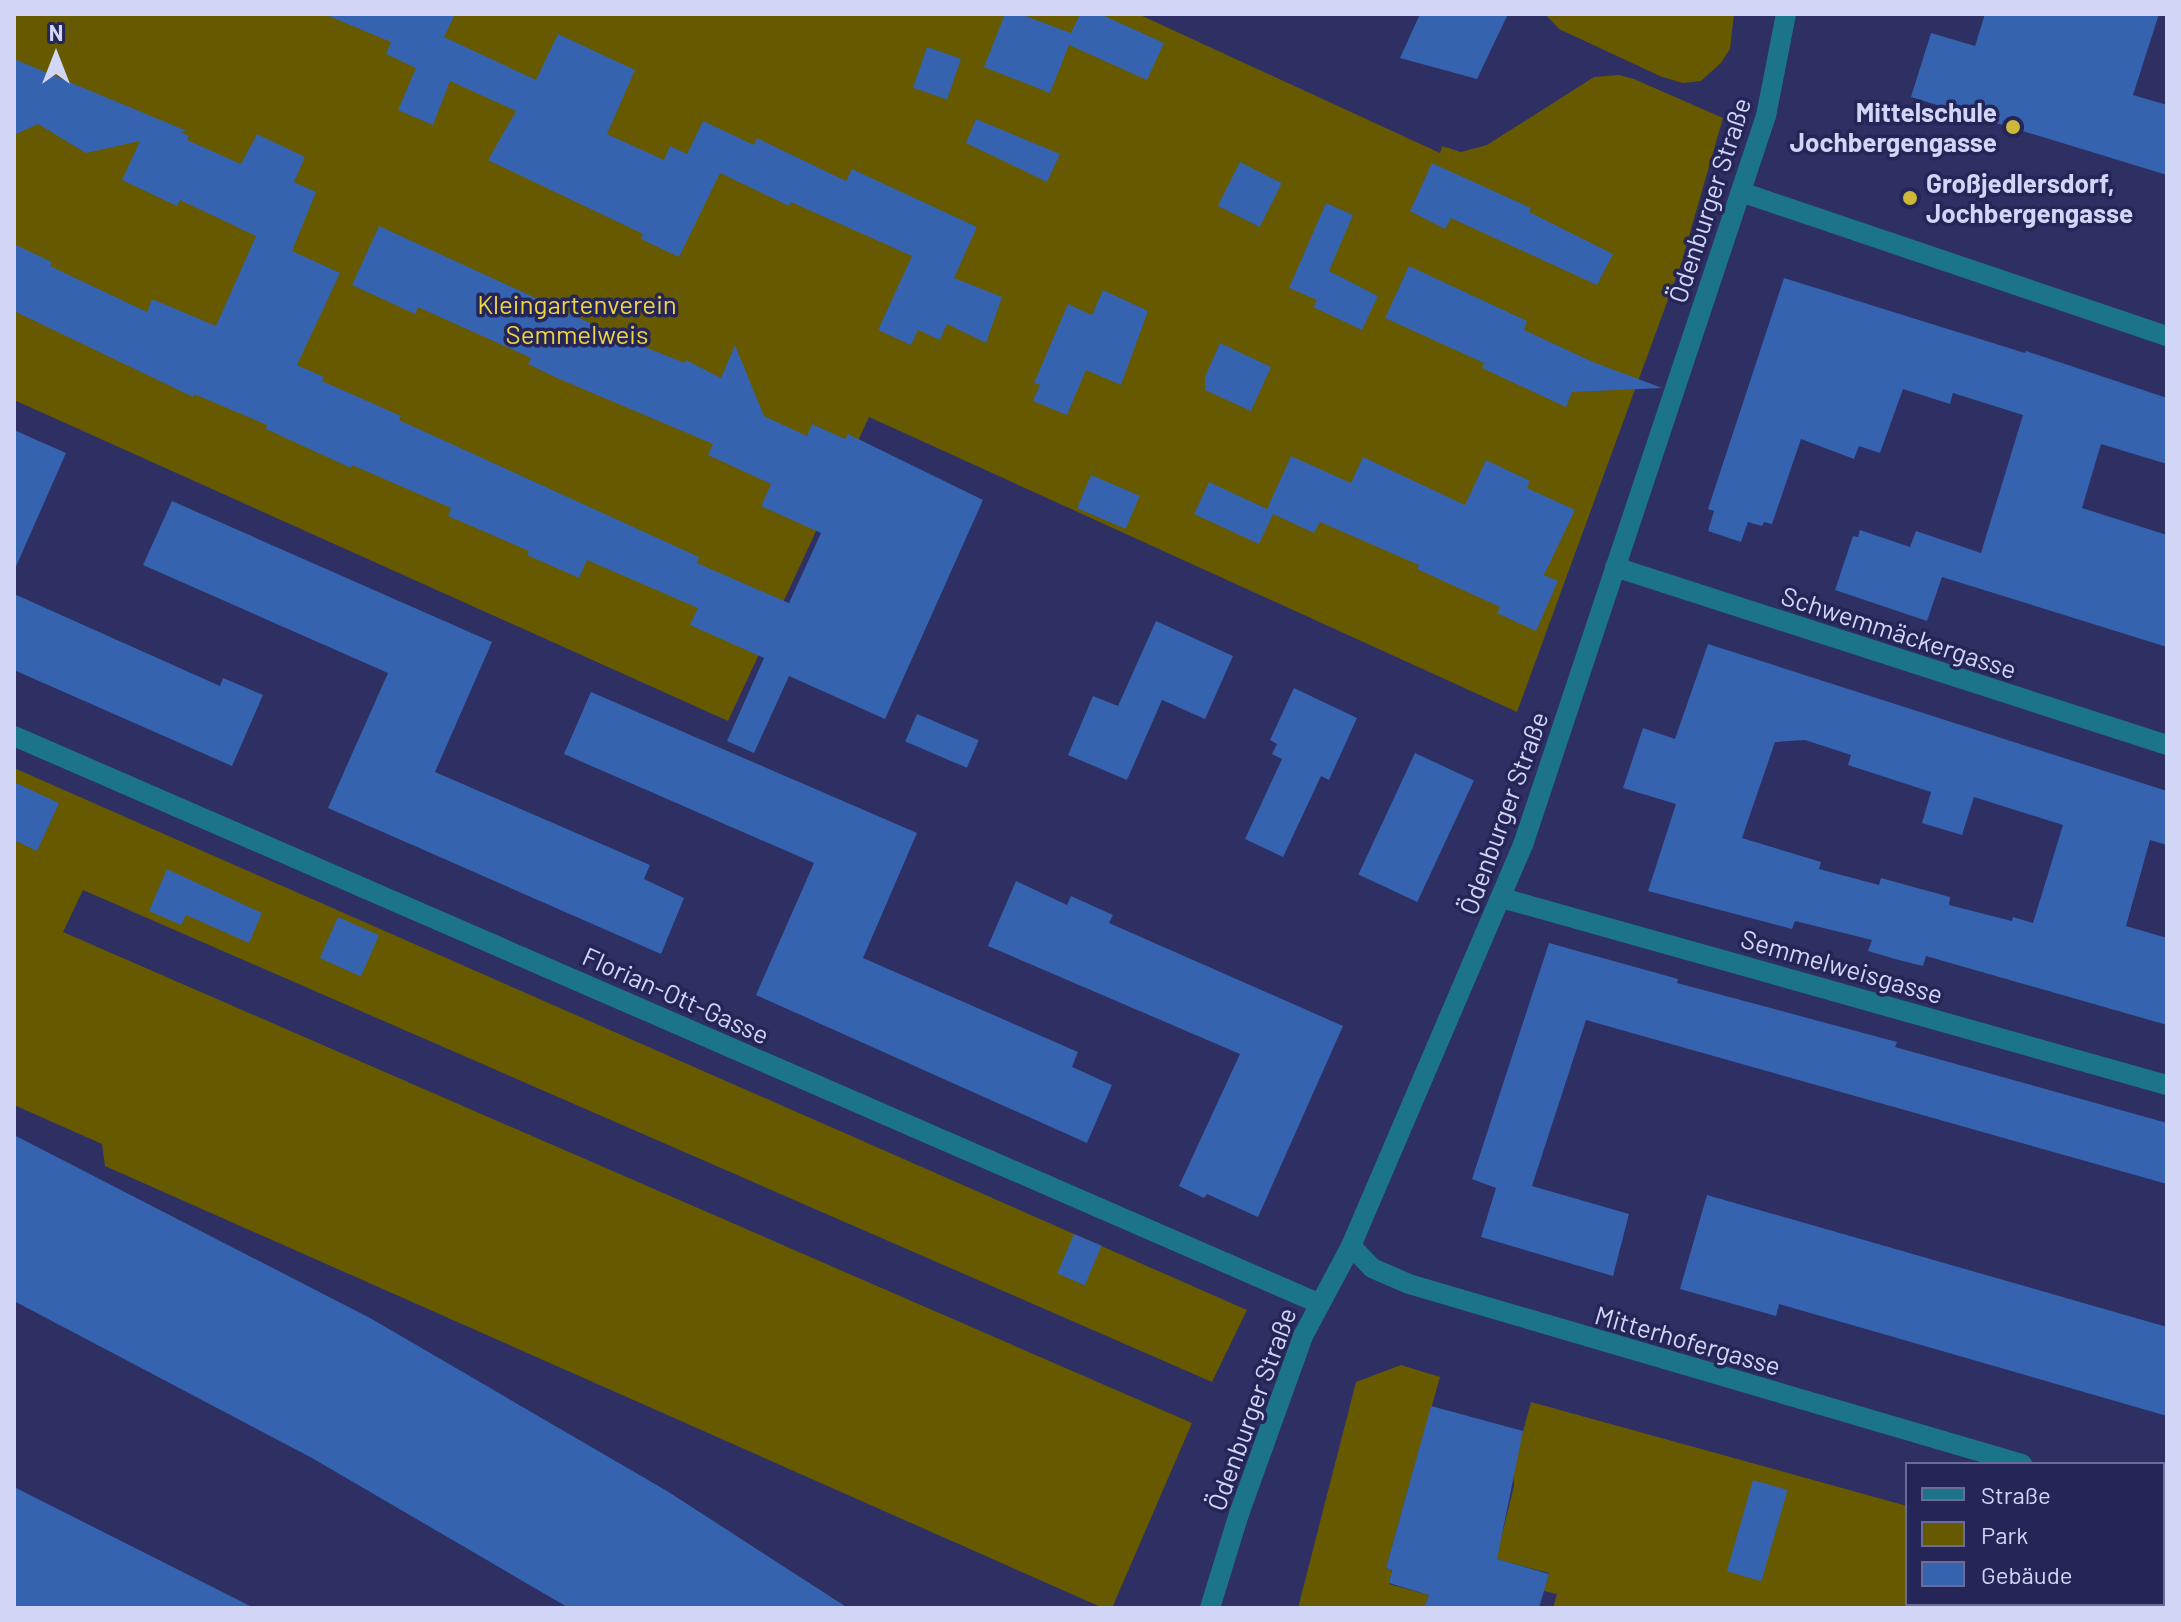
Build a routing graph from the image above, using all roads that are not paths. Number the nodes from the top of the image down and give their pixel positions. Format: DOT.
graph roads {
  1 [pos="1786,14"];
  2 [pos="1741,192"];
  3 [pos="2167,336"];
  4 [pos="1615,567"];
  5 [pos="14,736"];
  6 [pos="2167,745"];
  7 [pos="1502,898"];
  8 [pos="2167,1085"];
  9 [pos="1351,1246"];
  10 [pos="1318,1303"];
  11 [pos="2015,1462"];
  12 [pos="1210,1608"];
  1 -- 2 [label="street, Ödenburger Straße"];
  2 -- 3 [label="street"];
  2 -- 4 [label="street, Ödenburger Straße"];
  4 -- 6 [label="street, Schwemmäckergasse"];
  4 -- 7 [label="street, Ödenburger Straße"];
  5 -- 10 [label="street, Florian-Ott-Gasse"];
  7 -- 8 [label="street, Semmelweisgasse"];
  7 -- 9 [label="street, Ödenburger Straße"];
  9 -- 10 [label="street, Ödenburger Straße"];
  9 -- 11 [label="street, Mitterhofergasse"];
  10 -- 12 [label="street, Ödenburger Straße"];
}
